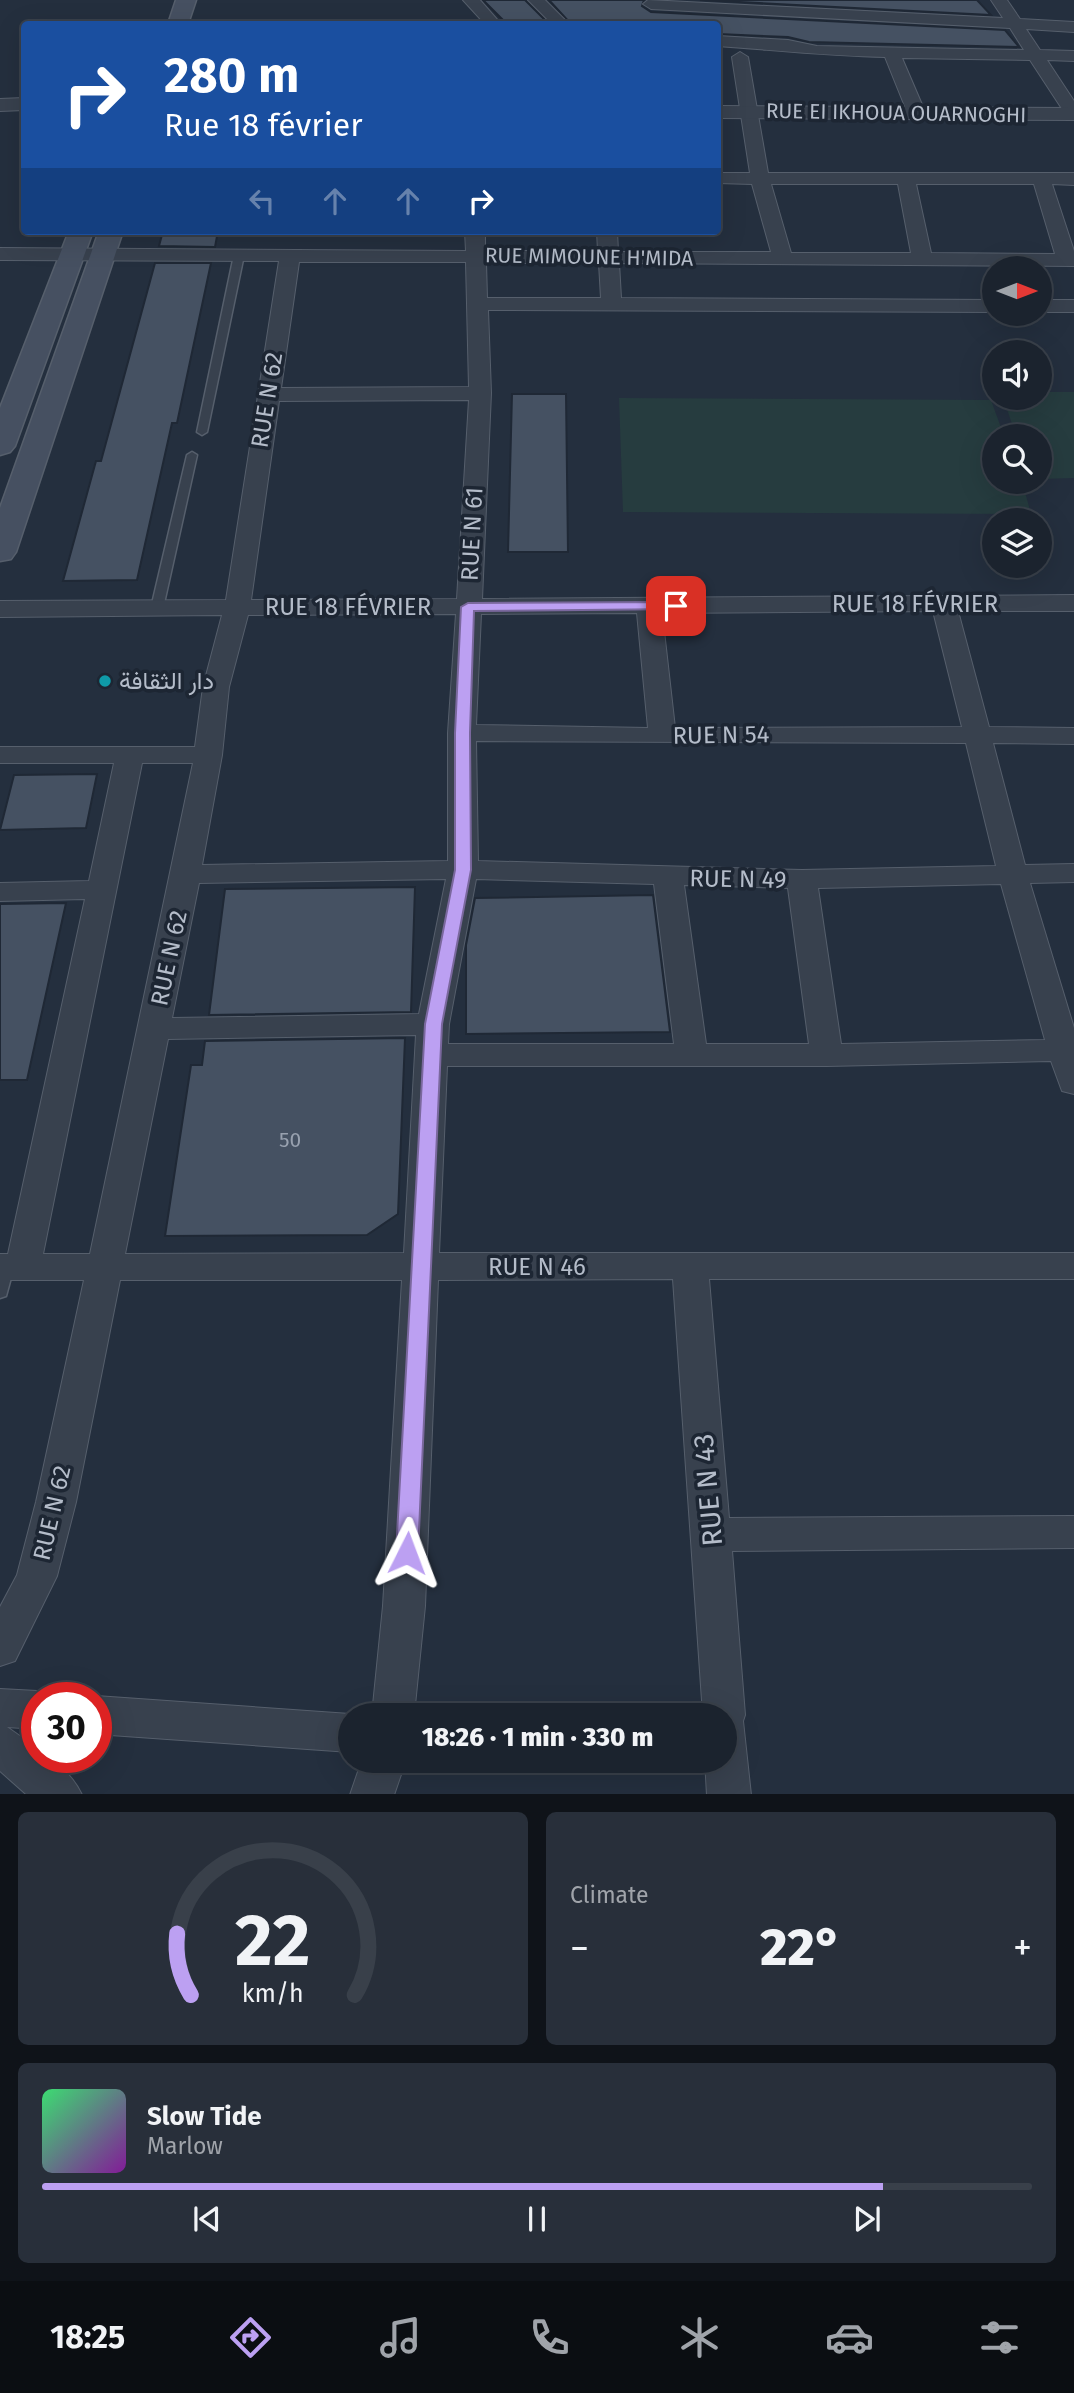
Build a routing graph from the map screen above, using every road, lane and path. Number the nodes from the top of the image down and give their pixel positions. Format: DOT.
graph roads {
  1 [pos="186,0"];
  2 [pos="471,0"];
  3 [pos="536,0"];
  4 [pos="999,0"];
  5 [pos="649,6"];
  6 [pos="179,21"];
  7 [pos="490,21"];
  8 [pos="558,21"];
  9 [pos="1013,24"];
  10 [pos="1074,27"];
  11 [pos="721,41"];
  12 [pos="817,51"];
  13 [pos="891,52"];
  14 [pos="1038,55"];
  15 [pos="1074,56"];
  16 [pos="740,57"];
  17 [pos="721,58"];
  18 [pos="0,104"];
  19 [pos="21,104"];
  20 [pos="748,111"];
  21 [pos="721,112"];
  22 [pos="0,114"];
  23 [pos="21,114"];
  24 [pos="918,114"];
  25 [pos="1074,114"];
  26 [pos="721,178"];
  27 [pos="761,178"];
  28 [pos="906,178"];
  29 [pos="1041,178"];
  30 [pos="1074,179"];
  31 [pos="245,235"];
  32 [pos="607,235"];
  33 [pos="76,242"];
  34 [pos="107,243"];
  35 [pos="475,243"];
  36 [pos="0,254"];
  37 [pos="239,255"];
  38 [pos="290,256"];
  39 [pos="608,258"];
  40 [pos="783,259"];
  41 [pos="922,259"];
  42 [pos="1070,260"];
  43 [pos="476,304"];
  44 [pos="611,305"];
  45 [pos="982,306"];
  46 [pos="1052,306"];
  47 [pos="1074,306"];
  48 [pos="480,393"];
  49 [pos="267,395"];
  50 [pos="202,432"];
  51 [pos="0,446"];
  52 [pos="192,455"];
  53 [pos="0,552"];
  54 [pos="1074,603"];
  55 [pos="944,604"];
  56 [pos="649,606"];
  57 [pos="468,607"];
  58 [pos="157,608"];
  59 [pos="237,608"];
  60 [pos="0,609"];
  61 [pos="462,733"];
  62 [pos="662,736"];
  63 [pos="979,736"];
  64 [pos="1074,736"];
  65 [pos="0,755"];
  66 [pos="130,755"];
  67 [pos="208,755"];
  68 [pos="463,870"];
  69 [pos="1074,873"];
  70 [pos="186,874"];
  71 [pos="1013,874"];
  72 [pos="668,878"];
  73 [pos="802,880"];
  74 [pos="99,890"];
  75 [pos="0,892"];
  76 [pos="154,1029"];
  77 [pos="433,1040"];
  78 [pos="1066,1050"];
  79 [pos="691,1054"];
  80 [pos="827,1055"];
  81 [pos="1074,1083"];
  82 [pos="105,1265"];
  83 [pos="690,1265"];
  84 [pos="1074,1266"];
  85 [pos="422,1267"];
  86 [pos="7,1273"];
  87 [pos="1074,1532"];
  88 [pos="712,1535"];
  89 [pos="0,1648"];
  90 [pos="394,1703"];
  91 [pos="723,1703"];
  92 [pos="0,1708"];
  93 [pos="21,1709"];
  94 [pos="112,1716"];
  95 [pos="338,1732"];
  96 [pos="0,1744"];
  97 [pos="379,1773"];
  98 [pos="727,1773"];
  99 [pos="60,1794"];
  100 [pos="372,1794"];
  101 [pos="729,1794"];
  1 -- 6 [label="main road"];
  2 -- 7 [label="street"];
  3 -- 8 [label="street"];
  4 -- 9 [label="street"];
  5 -- 9 [label="street"];
  9 -- 10 [label="street"];
  9 -- 14 [label="street"];
  11 -- 12 [label="street"];
  12 -- 13 [label="street"];
  12 -- 16 [label="street"];
  13 -- 14 [label="street"];
  13 -- 24 [label="street"];
  14 -- 15 [label="street"];
  14 -- 25 [label="street"];
  16 -- 17 [label="street"];
  16 -- 20 [label="street"];
  18 -- 19 [label="street"];
  20 -- 21 [label="street, RUE EI IKHOUA OUARNOGHI"];
  20 -- 24 [label="street, RUE EI IKHOUA OUARNOGHI"];
  20 -- 27 [label="street"];
  22 -- 23 [label="street"];
  24 -- 25 [label="street, RUE EI IKHOUA OUARNOGHI"];
  26 -- 27 [label="street"];
  27 -- 28 [label="street"];
  27 -- 40 [label="street"];
  28 -- 29 [label="street"];
  28 -- 41 [label="street"];
  29 -- 30 [label="street"];
  29 -- 42 [label="street"];
  31 -- 37 [label="street"];
  32 -- 39 [label="street"];
  33 -- 34 [label="street, RUE MIMOUNE H'MIDA"];
  33 -- 36 [label="street, RUE MIMOUNE H'MIDA"];
  33 -- 51 [label="main road"];
  34 -- 37 [label="street, RUE MIMOUNE H'MIDA"];
  34 -- 53 [label="main road"];
  35 -- 38 [label="street, RUE MIMOUNE H'MIDA"];
  35 -- 39 [label="street, RUE MIMOUNE H'MIDA"];
  35 -- 43 [label="street, RUE N 61"];
  37 -- 38 [label="street, RUE MIMOUNE H'MIDA"];
  37 -- 50 [label="lane"];
  38 -- 49 [label="street, RUE N 62"];
  39 -- 40 [label="street, RUE MIMOUNE H'MIDA"];
  39 -- 44 [label="street"];
  40 -- 41 [label="street, RUE MIMOUNE H'MIDA"];
  41 -- 42 [label="street, RUE MIMOUNE H'MIDA"];
  43 -- 44 [label="street"];
  43 -- 48 [label="street, RUE N 61"];
  44 -- 45 [label="street"];
  46 -- 47 [label="street"];
  48 -- 49 [label="street"];
  48 -- 57 [label="street, RUE N 61"];
  49 -- 59 [label="street, RUE N 62"];
  52 -- 58 [label="lane"];
  54 -- 55 [label="street, RUE 18 FÉVRIER"];
  55 -- 56 [label="street, RUE 18 FÉVRIER"];
  55 -- 63 [label="street"];
  56 -- 57 [label="street, RUE 18 FÉVRIER"];
  56 -- 62 [label="street"];
  57 -- 59 [label="street, RUE 18 FÉVRIER"];
  57 -- 61 [label="street, RUE N 61"];
  58 -- 59 [label="street, RUE 18 FÉVRIER"];
  58 -- 60 [label="street, RUE 18 FÉVRIER"];
  59 -- 67 [label="street, RUE N 62"];
  61 -- 62 [label="street, RUE N 54"];
  61 -- 68 [label="street, RUE N 61"];
  62 -- 63 [label="street, RUE N 54"];
  63 -- 64 [label="street, RUE N 54"];
  63 -- 71 [label="street"];
  65 -- 66 [label="street"];
  66 -- 67 [label="street"];
  66 -- 74 [label="street"];
  67 -- 70 [label="street, RUE N 62"];
  68 -- 70 [label="street, RUE N 49"];
  68 -- 72 [label="street, RUE N 49"];
  68 -- 77 [label="street, RUE N 61"];
  69 -- 71 [label="street, RUE N 49"];
  70 -- 76 [label="street, RUE N 62"];
  71 -- 73 [label="street, RUE N 49"];
  71 -- 78 [label="street"];
  72 -- 73 [label="street, RUE N 49"];
  72 -- 79 [label="street"];
  73 -- 80 [label="street"];
  74 -- 75 [label="street"];
  74 -- 86 [label="street"];
  76 -- 77 [label="street"];
  76 -- 82 [label="street, RUE N 62"];
  77 -- 79 [label="street"];
  77 -- 85 [label="street, RUE N 61"];
  78 -- 80 [label="street"];
  78 -- 81 [label="street"];
  79 -- 80 [label="street"];
  82 -- 85 [label="street, RUE N 46"];
  82 -- 86 [label="street, RUE N 46"];
  82 -- 89 [label="street, RUE N 62"];
  83 -- 84 [label="street, RUE N 46"];
  83 -- 85 [label="street, RUE N 46"];
  83 -- 88 [label="street, RUE N 43"];
  85 -- 90 [label="street, RUE N 61"];
  87 -- 88 [label="street"];
  88 -- 91 [label="street, RUE N 43"];
  92 -- 93 [label="street"];
  94 -- 95 [label="street"];
  96 -- 99 [label="street"];
  97 -- 100 [label="street"];
  98 -- 101 [label="street"];
}
